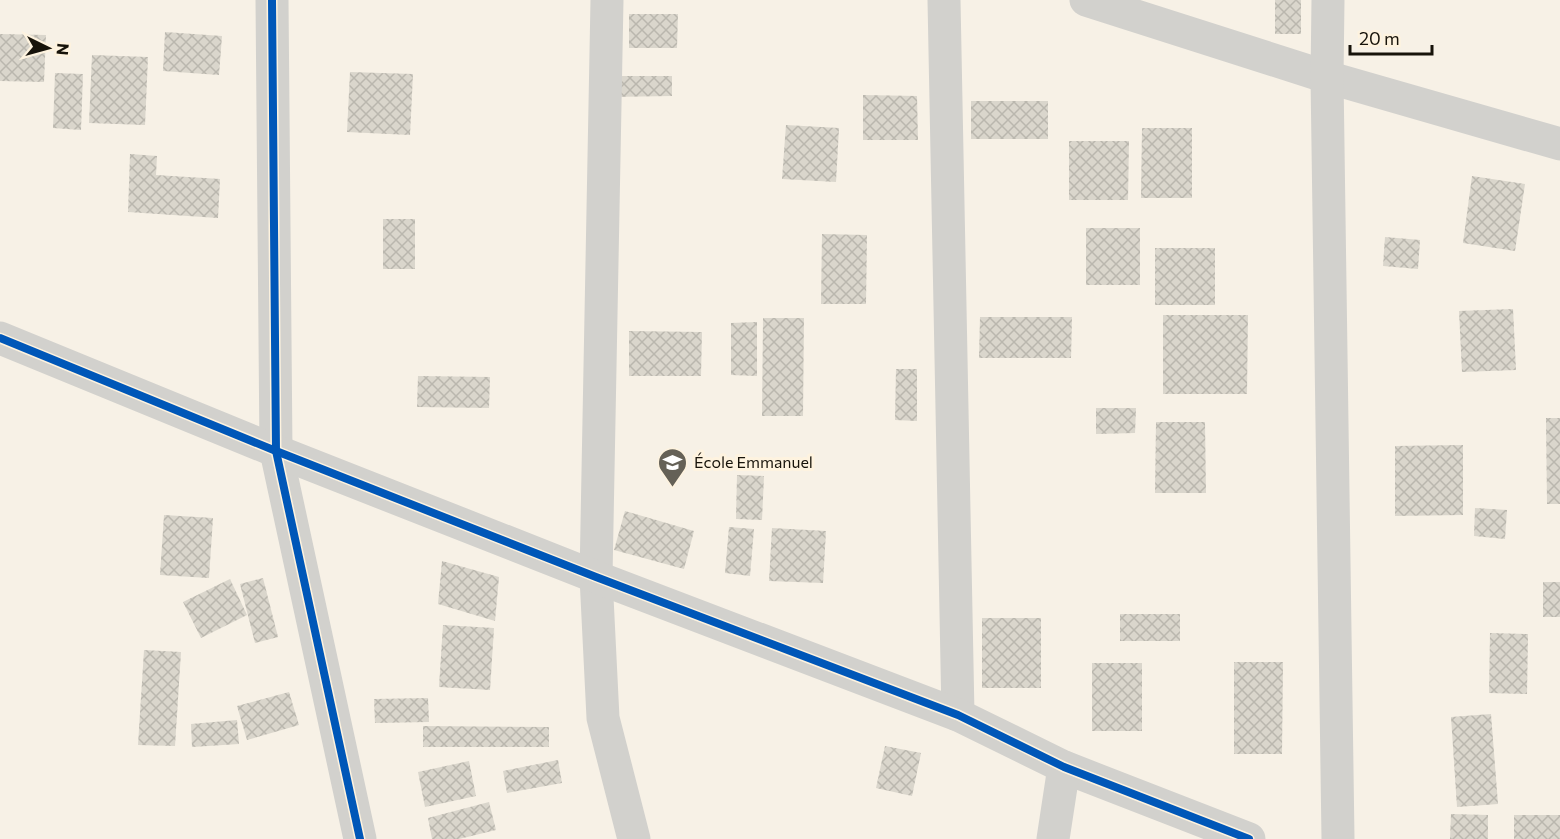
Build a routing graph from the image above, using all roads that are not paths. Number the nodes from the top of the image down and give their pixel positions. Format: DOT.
graph roads {
  1 [pos="272,0"];
  2 [pos="607,0"];
  3 [pos="944,0"];
  4 [pos="1086,0"];
  5 [pos="1328,0"];
  6 [pos="1328,77"];
  7 [pos="1560,144"];
  8 [pos="0,338"];
  9 [pos="276,451"];
  10 [pos="596,577"];
  11 [pos="958,715"];
  12 [pos="1064,767"];
  13 [pos="360,839"];
  14 [pos="634,839"];
  15 [pos="1053,839"];
  16 [pos="1249,839"];
  17 [pos="1338,839"];
  1 -- 9 [label="street"];
  2 -- 10 [label="street"];
  3 -- 11 [label="street"];
  4 -- 6 [label="street"];
  5 -- 6 [label="street"];
  6 -- 7 [label="street"];
  6 -- 17 [label="street"];
  8 -- 9 [label="street"];
  9 -- 10 [label="street"];
  9 -- 13 [label="street"];
  10 -- 11 [label="street"];
  10 -- 14 [label="street"];
  11 -- 12 [label="street"];
  12 -- 15 [label="street"];
  12 -- 16 [label="street"];
}
